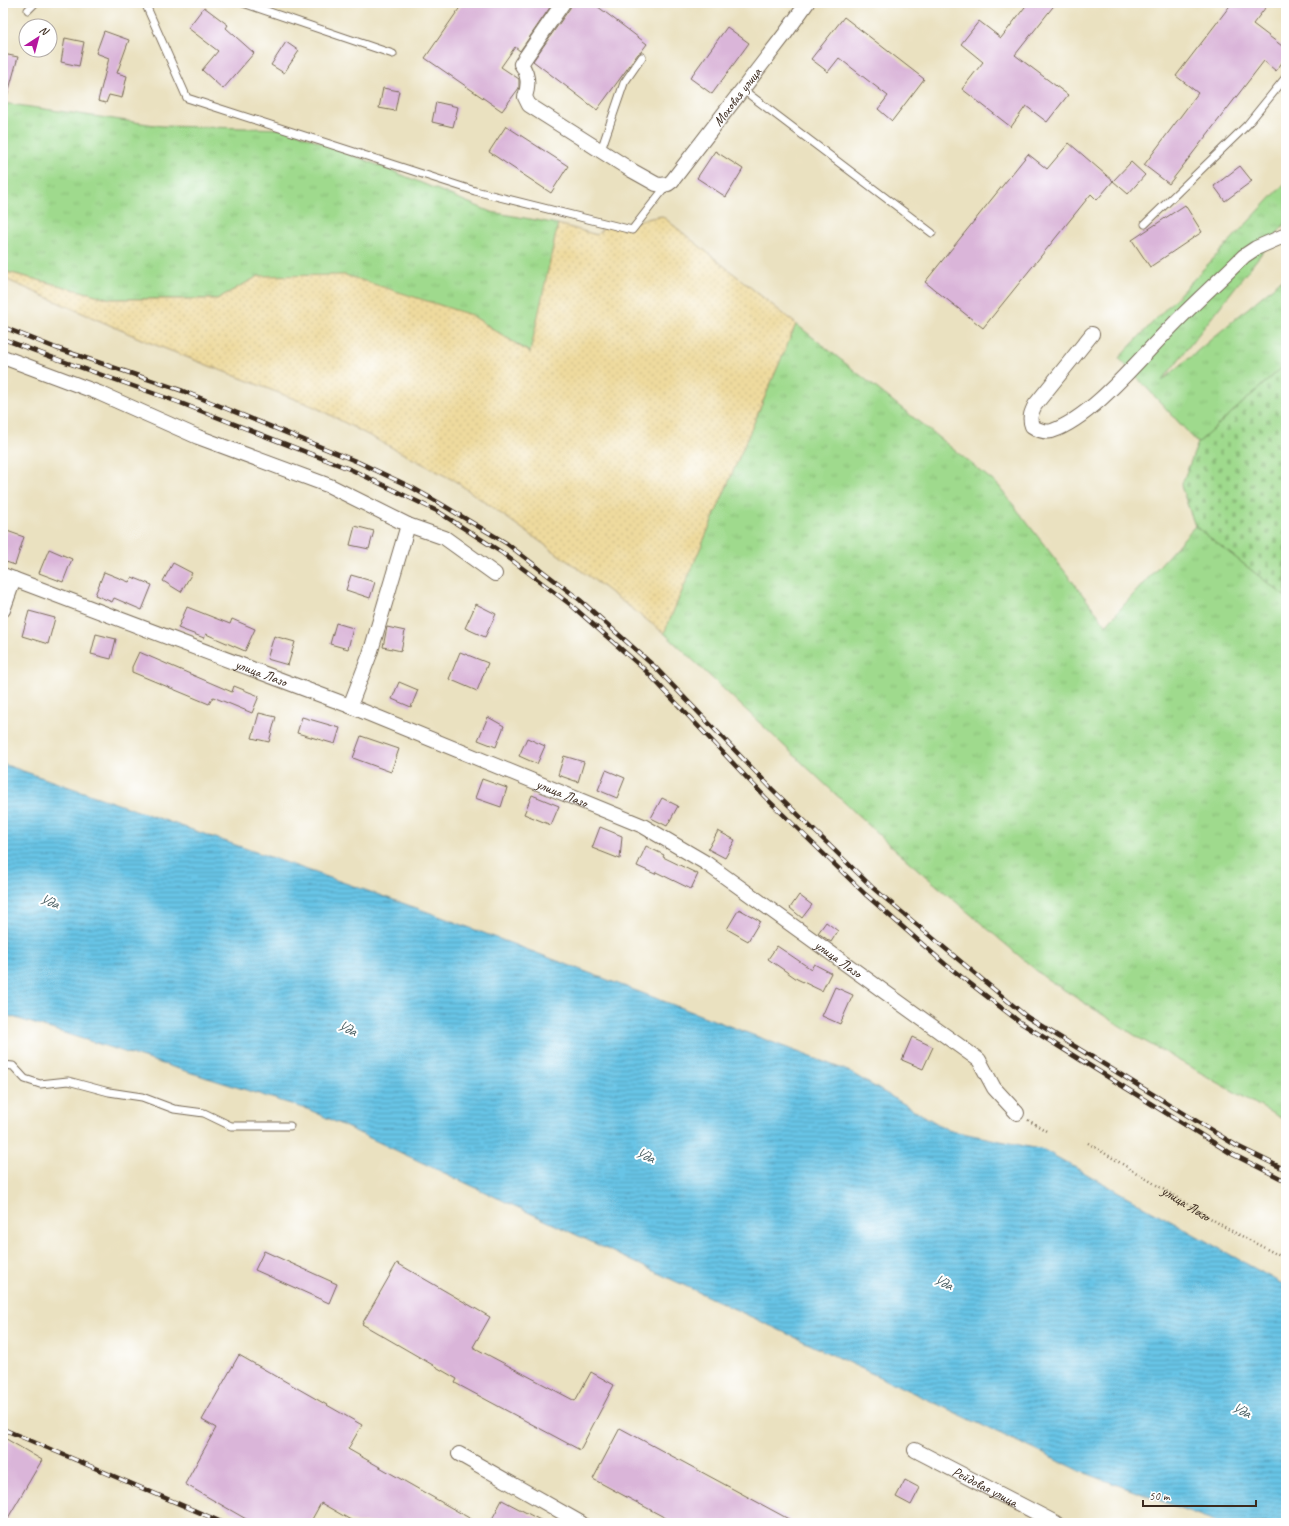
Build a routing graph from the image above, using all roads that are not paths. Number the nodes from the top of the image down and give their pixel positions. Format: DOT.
graph roads {
  1 [pos="35,3"];
  2 [pos="145,3"];
  3 [pos="243,3"];
  4 [pos="563,3"];
  5 [pos="801,4"];
  6 [pos="28,10"];
  7 [pos="393,54"];
  8 [pos="642,57"];
  9 [pos="1286,77"];
  10 [pos="742,89"];
  11 [pos="600,150"];
  12 [pos="668,184"];
  13 [pos="1145,224"];
  14 [pos="932,233"];
  15 [pos="1286,235"];
  16 [pos="1092,334"];
  17 [pos="3,357"];
  18 [pos="408,525"];
  19 [pos="494,574"];
  20 [pos="8,577"];
  21 [pos="3,610"];
  22 [pos="350,706"];
  23 [pos="3,1065"];
  24 [pos="1017,1113"];
  25 [pos="290,1126"];
  26 [pos="915,1450"];
  27 [pos="459,1454"];
  28 [pos="581,1523"];
  29 [pos="1056,1523"];
  1 -- 6 [label="lane"];
  2 -- 12 [label="lane"];
  3 -- 7 [label="lane"];
  4 -- 11 [label="street"];
  5 -- 10 [label="street, Моховая улица"];
  8 -- 11 [label="lane"];
  9 -- 13 [label="lane"];
  10 -- 12 [label="street, Моховая улица"];
  10 -- 14 [label="lane"];
  11 -- 12 [label="street"];
  15 -- 16 [label="street"];
  17 -- 18 [label="street"];
  18 -- 19 [label="street"];
  18 -- 22 [label="street"];
  20 -- 21 [label="street"];
  20 -- 22 [label="street, улица Лазо"];
  22 -- 24 [label="street, улица Лазо"];
  23 -- 25 [label="lane"];
  26 -- 29 [label="street, Рейдовая улица"];
  27 -- 28 [label="street"];
}
